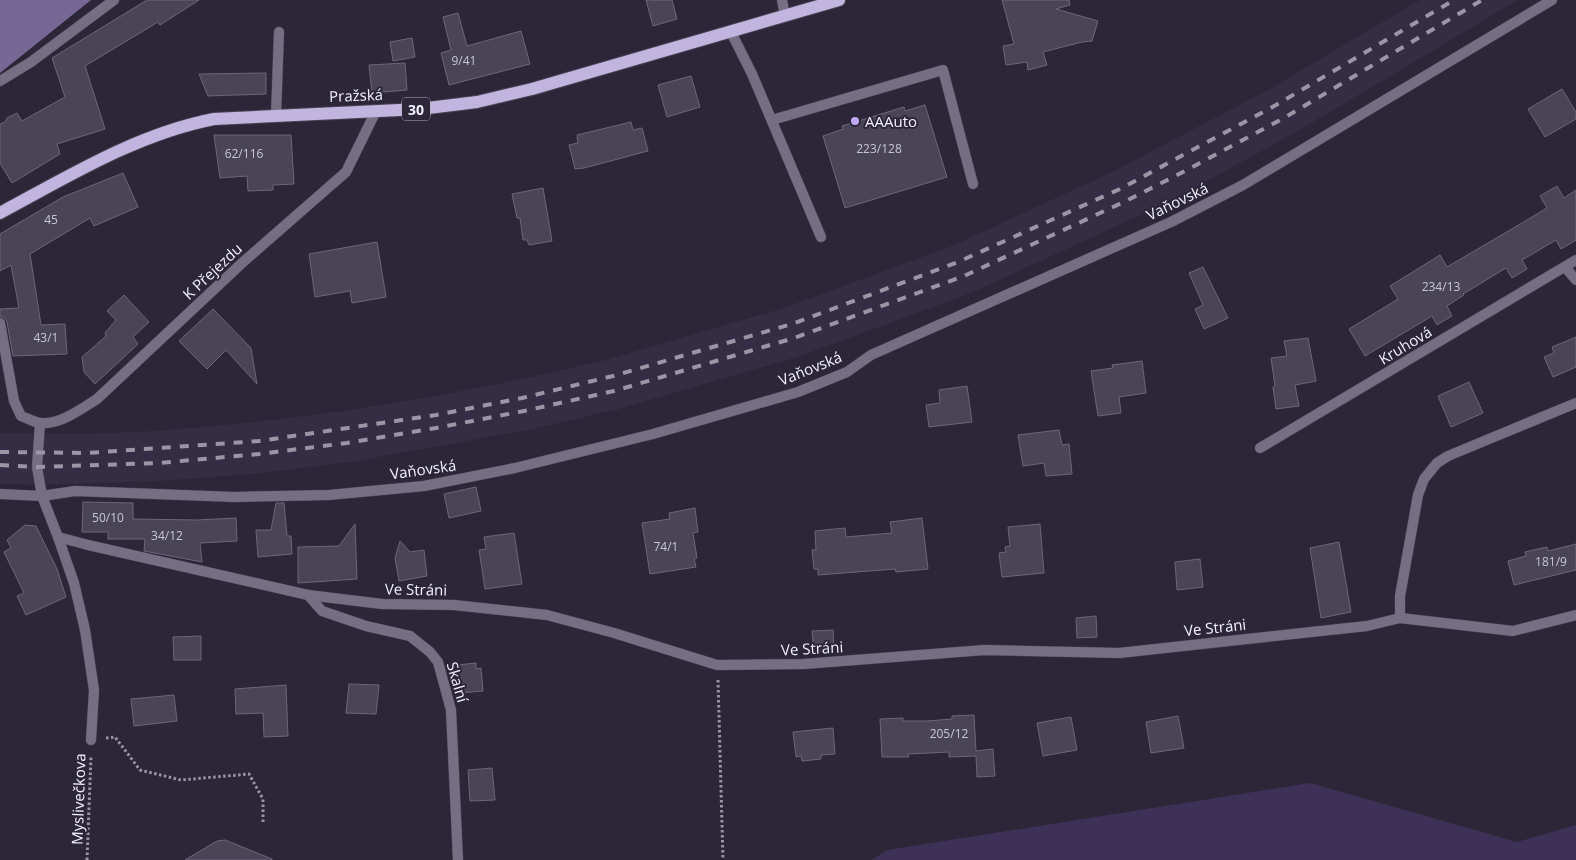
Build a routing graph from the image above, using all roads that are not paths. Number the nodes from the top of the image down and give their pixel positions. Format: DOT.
graph roads {
  1 [pos="114,0"];
  2 [pos="782,0"];
  3 [pos="839,0"];
  4 [pos="1552,0"];
  5 [pos="785,16"];
  6 [pos="278,32"];
  7 [pos="731,32"];
  8 [pos="0,81"];
  9 [pos="376,111"];
  10 [pos="276,115"];
  11 [pos="772,120"];
  12 [pos="973,184"];
  13 [pos="0,213"];
  14 [pos="821,237"];
  15 [pos="1576,260"];
  16 [pos="1565,267"];
  17 [pos="1576,280"];
  18 [pos="0,323"];
  19 [pos="1576,403"];
  20 [pos="40,423"];
  21 [pos="1260,448"];
  22 [pos="0,494"];
  23 [pos="42,496"];
  24 [pos="58,537"];
  25 [pos="308,595"];
  26 [pos="1576,615"];
  27 [pos="1400,618"];
  28 [pos="91,740"];
  29 [pos="458,860"];
  1 -- 8 [label="street"];
  2 -- 5 [label="street"];
  3 -- 5 [label="main road, Pražská / 30"];
  4 -- 23 [label="street, Vaňovská"];
  5 -- 7 [label="main road, Pražská / 30"];
  6 -- 10 [label="street"];
  7 -- 9 [label="main road, Pražská / 30"];
  7 -- 11 [label="street"];
  9 -- 10 [label="main road, Pražská / 30"];
  9 -- 20 [label="street, K Přejezdu"];
  10 -- 13 [label="main road, Pražská / 30"];
  11 -- 12 [label="street"];
  11 -- 14 [label="street"];
  15 -- 16 [label="street, Kruhová"];
  16 -- 17 [label="street"];
  16 -- 21 [label="street, Kruhová"];
  18 -- 20 [label="street"];
  19 -- 27 [label="street"];
  20 -- 23 [label="street"];
  22 -- 23 [label="street, Vaňovská"];
  23 -- 24 [label="street"];
  24 -- 25 [label="street, Ve Stráni"];
  24 -- 28 [label="street"];
  25 -- 27 [label="street, Ve Stráni"];
  25 -- 29 [label="street, Skalní"];
  26 -- 27 [label="street, Ve Stráni"];
}
